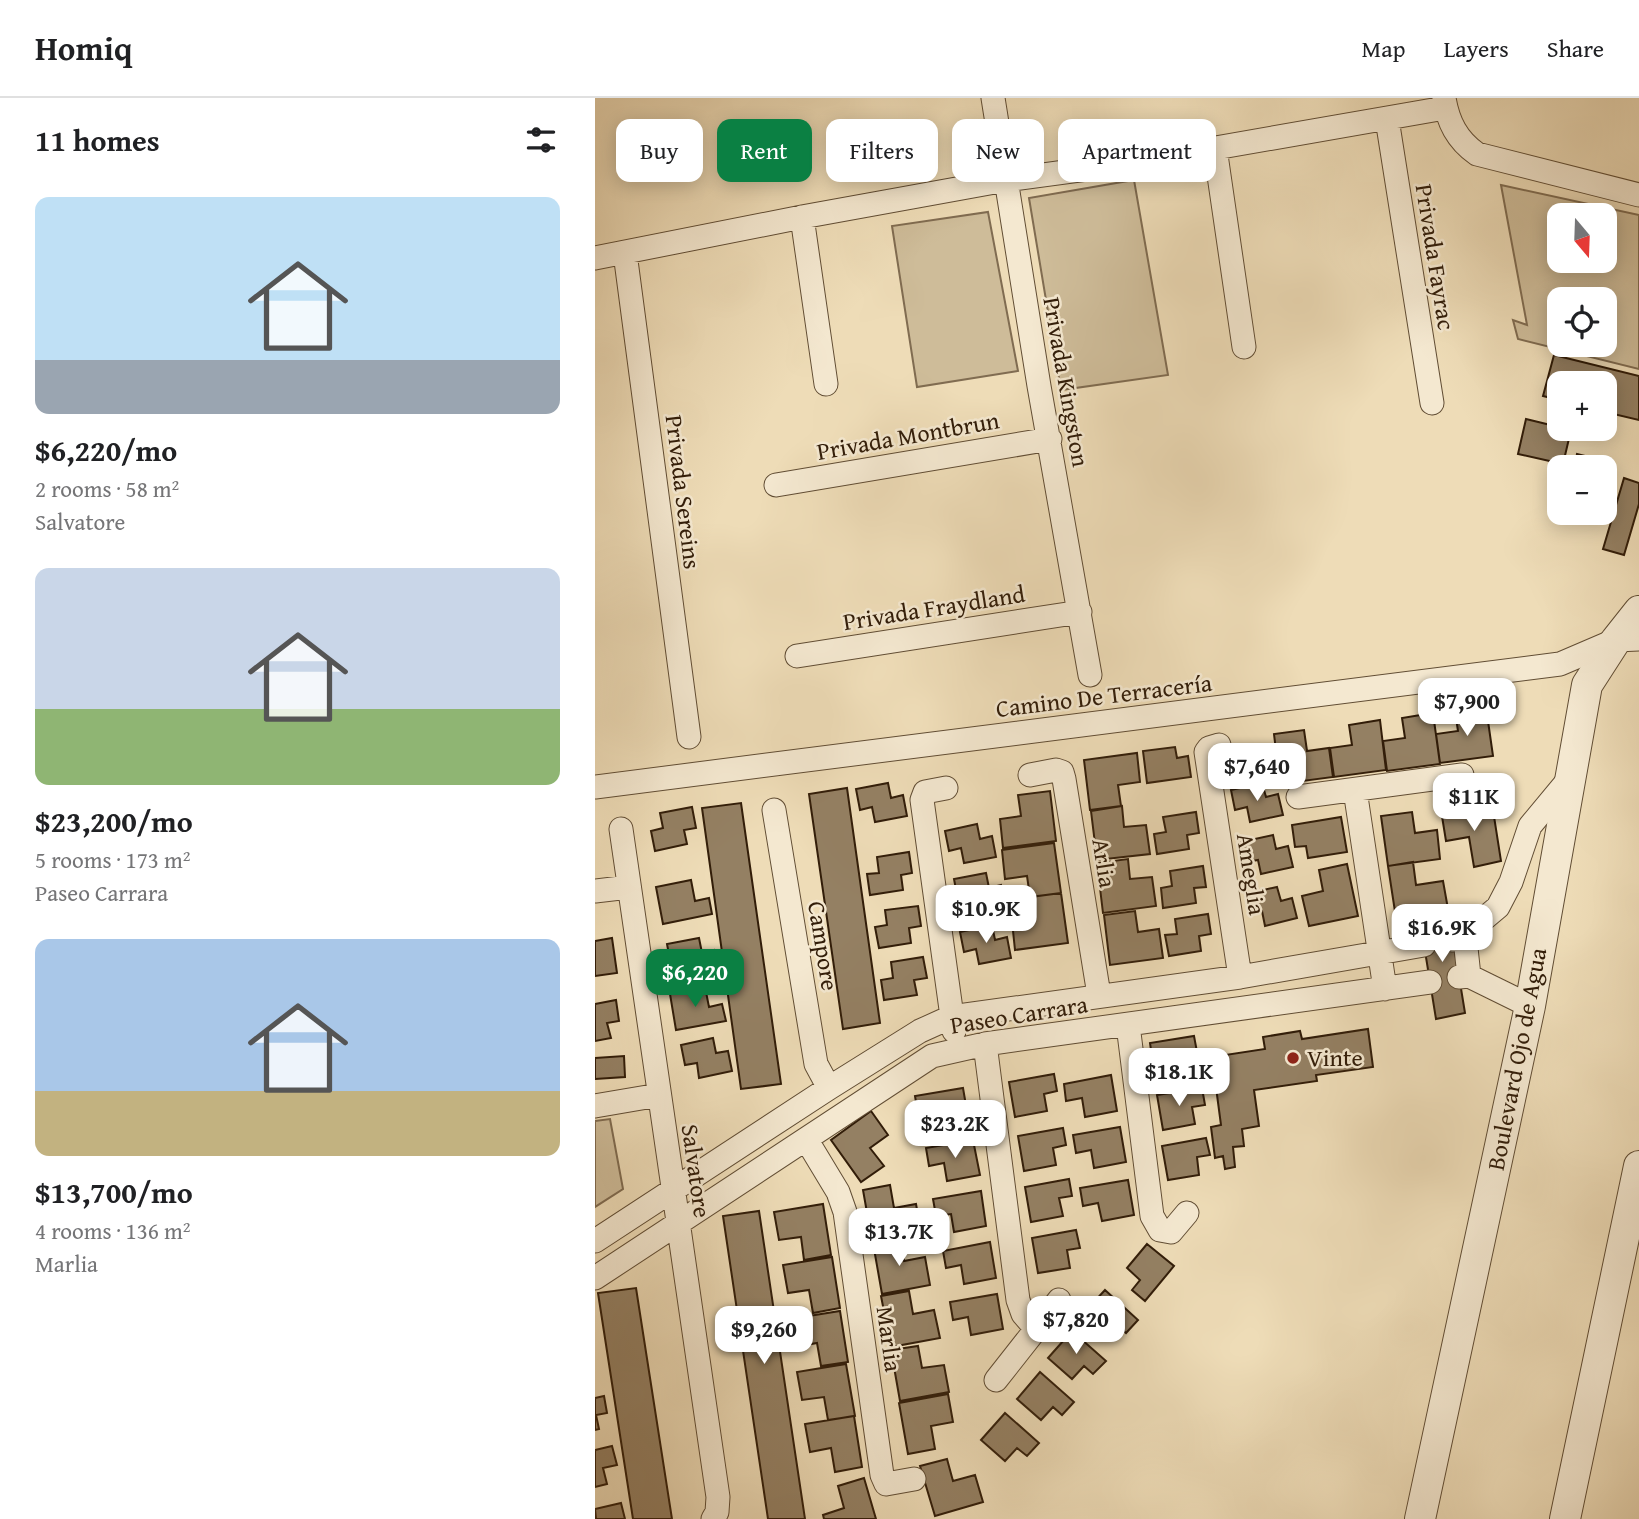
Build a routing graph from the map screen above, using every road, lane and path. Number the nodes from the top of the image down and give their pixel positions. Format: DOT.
graph roads {
  1 [pos="993,98"];
  2 [pos="1445,103"];
  3 [pos="996,119"];
  4 [pos="1387,119"];
  5 [pos="1216,148"];
  6 [pos="1216,155"];
  7 [pos="995,182"];
  8 [pos="1006,182"];
  9 [pos="1639,195"];
  10 [pos="802,217"];
  11 [pos="625,253"];
  12 [pos="595,258"];
  13 [pos="1244,347"];
  14 [pos="826,384"];
  15 [pos="1432,403"];
  16 [pos="1049,439"];
  17 [pos="776,485"];
  18 [pos="1639,611"];
  19 [pos="1080,612"];
  20 [pos="1627,640"];
  21 [pos="797,656"];
  22 [pos="1090,675"];
  23 [pos="689,737"];
  24 [pos="1219,745"];
  25 [pos="1030,775"];
  26 [pos="1462,775"];
  27 [pos="1569,779"];
  28 [pos="595,788"];
  29 [pos="946,788"];
  30 [pos="1355,790"];
  31 [pos="1298,797"];
  32 [pos="774,810"];
  33 [pos="621,829"];
  34 [pos="629,887"];
  35 [pos="595,891"];
  36 [pos="1424,945"];
  37 [pos="1380,953"];
  38 [pos="1240,977"];
  39 [pos="1430,982"];
  40 [pos="1385,989"];
  41 [pos="1099,995"];
  42 [pos="1530,1006"];
  43 [pos="951,1017"];
  44 [pos="1128,1025"];
  45 [pos="985,1044"];
  46 [pos="957,1048"];
  47 [pos="829,1088"];
  48 [pos="659,1095"];
  49 [pos="595,1106"];
  50 [pos="806,1139"];
  51 [pos="1638,1174"];
  52 [pos="672,1190"];
  53 [pos="1187,1213"];
  54 [pos="677,1225"];
  55 [pos="595,1241"];
  56 [pos="595,1278"];
  57 [pos="1059,1300"];
  58 [pos="1037,1330"];
  59 [pos="996,1380"];
  60 [pos="914,1479"];
  61 [pos="713,1519"];
  62 [pos="1420,1519"];
  63 [pos="1565,1519"];
  1 -- 3 [label="street, Privada Kingston"];
  2 -- 4 [label="street"];
  2 -- 9 [label="street"];
  4 -- 5 [label="street"];
  4 -- 15 [label="street, Privada Fayrac"];
  6 -- 13 [label="street"];
  7 -- 10 [label="street"];
  8 -- 16 [label="street, Privada Kingston"];
  10 -- 11 [label="street"];
  10 -- 14 [label="street"];
  11 -- 12 [label="street"];
  11 -- 23 [label="street, Privada Sereins"];
  16 -- 17 [label="street, Privada Montbrun"];
  16 -- 19 [label="street, Privada Kingston"];
  18 -- 20 [label="street, Boulevard Ojo de Agua"];
  19 -- 21 [label="street, Privada Fraydland"];
  19 -- 22 [label="street, Privada Kingston"];
  20 -- 27 [label="street, Boulevard Ojo de Agua"];
  20 -- 28 [label="street, Camino De Terracería"];
  24 -- 38 [label="street, Ameglia"];
  25 -- 41 [label="street, Arlia"];
  26 -- 30 [label="street"];
  27 -- 42 [label="street, Boulevard Ojo de Agua"];
  27 -- 42 [label="street"];
  29 -- 43 [label="street"];
  30 -- 31 [label="street"];
  30 -- 37 [label="street"];
  32 -- 47 [label="street, Campore"];
  33 -- 34 [label="street, Salvatore"];
  34 -- 35 [label="street"];
  34 -- 48 [label="street, Salvatore"];
  36 -- 37 [label="street, Paseo Carrara"];
  37 -- 38 [label="street, Paseo Carrara"];
  37 -- 40 [label="street"];
  38 -- 41 [label="street, Paseo Carrara"];
  39 -- 40 [label="street, Paseo Carrara"];
  40 -- 44 [label="street, Paseo Carrara"];
  41 -- 43 [label="street, Paseo Carrara"];
  42 -- 62 [label="street, Boulevard Ojo de Agua"];
  43 -- 46 [label="street"];
  43 -- 47 [label="street, Paseo Carrara"];
  44 -- 45 [label="street, Paseo Carrara"];
  44 -- 53 [label="street"];
  45 -- 46 [label="street, Paseo Carrara"];
  45 -- 58 [label="street"];
  46 -- 50 [label="street, Paseo Carrara"];
  47 -- 52 [label="street, Paseo Carrara"];
  48 -- 49 [label="street"];
  48 -- 52 [label="street, Salvatore"];
  50 -- 54 [label="street, Paseo Carrara"];
  50 -- 60 [label="street, Marlia"];
  51 -- 63 [label="street"];
  52 -- 54 [label="street, Salvatore"];
  52 -- 55 [label="street, Paseo Carrara"];
  54 -- 56 [label="street, Paseo Carrara"];
  54 -- 61 [label="street, Salvatore"];
  57 -- 58 [label="street"];
  58 -- 59 [label="street"];
}
